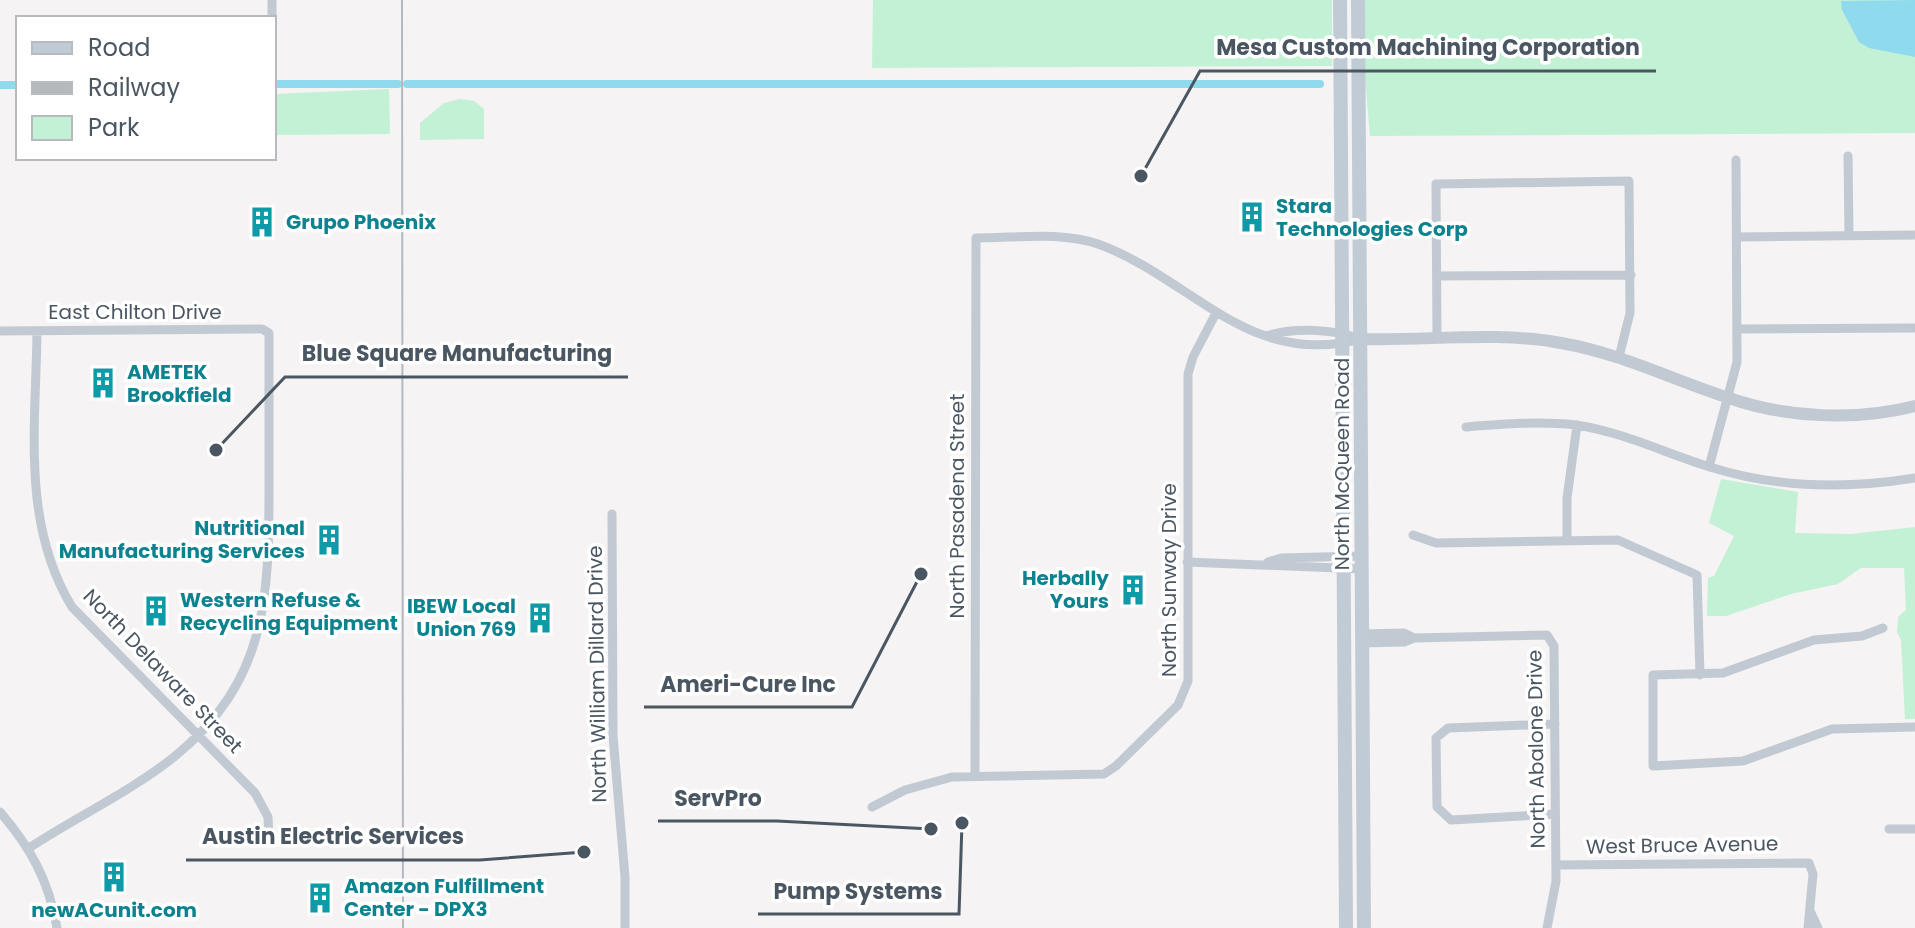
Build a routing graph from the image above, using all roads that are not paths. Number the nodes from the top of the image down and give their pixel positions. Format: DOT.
graph roads {
  1 [pos="1340,0"];
  2 [pos="1358,0"];
  3 [pos="1339,79"];
  4 [pos="1357,79"];
  5 [pos="1848,156"];
  6 [pos="1736,160"];
  7 [pos="1849,235"];
  8 [pos="1915,235"];
  9 [pos="1737,237"];
  10 [pos="1631,275"];
  11 [pos="1437,276"];
  12 [pos="1216,313"];
  13 [pos="1915,328"];
  14 [pos="1737,329"];
  15 [pos="0,331"];
  16 [pos="37,331"];
  17 [pos="1343,338"];
  18 [pos="1437,338"];
  19 [pos="1361,339"];
  20 [pos="1619,357"];
  21 [pos="1729,398"];
  22 [pos="1915,406"];
  23 [pos="1577,425"];
  24 [pos="1466,427"];
  25 [pos="1709,467"];
  26 [pos="1915,478"];
  27 [pos="612,514"];
  28 [pos="1413,535"];
  29 [pos="1567,540"];
  30 [pos="1187,562"];
  31 [pos="1344,562"];
  32 [pos="1362,562"];
  33 [pos="1883,628"];
  34 [pos="1362,638"];
  35 [pos="1700,675"];
  36 [pos="1555,724"];
  37 [pos="1915,727"];
  38 [pos="198,734"];
  39 [pos="975,774"];
  40 [pos="1345,792"];
  41 [pos="1363,792"];
  42 [pos="872,807"];
  43 [pos="0,812"];
  44 [pos="1555,814"];
  45 [pos="1889,829"];
  46 [pos="1915,829"];
  47 [pos="269,839"];
  48 [pos="29,848"];
  49 [pos="1556,865"];
  50 [pos="57,928"];
  51 [pos="625,928"];
  52 [pos="1346,928"];
  53 [pos="1364,928"];
  54 [pos="1547,928"];
  55 [pos="1814,928"];
  1 -- 3 [label="main road, North McQueen Road"];
  2 -- 4 [label="main road, North McQueen Road"];
  3 -- 4 [label="main road"];
  3 -- 17 [label="main road, North McQueen Road"];
  4 -- 19 [label="main road, North McQueen Road"];
  5 -- 7 [label="street"];
  6 -- 9 [label="street"];
  7 -- 8 [label="street"];
  7 -- 9 [label="street"];
  9 -- 14 [label="street"];
  10 -- 11 [label="street"];
  10 -- 11 [label="street"];
  10 -- 20 [label="street"];
  11 -- 18 [label="street"];
  12 -- 17 [label="street"];
  12 -- 30 [label="street, North Sunway Drive"];
  12 -- 39 [label="street, North Pasadena Street"];
  13 -- 14 [label="street"];
  14 -- 21 [label="street"];
  15 -- 16 [label="street, East Chilton Drive"];
  16 -- 38 [label="street, North Delaware Street"];
  16 -- 38 [label="street, East Chilton Drive"];
  17 -- 19 [label="street"];
  17 -- 31 [label="main road, North McQueen Road"];
  18 -- 19 [label="street"];
  18 -- 20 [label="street"];
  19 -- 32 [label="main road, North McQueen Road"];
  20 -- 21 [label="street"];
  21 -- 22 [label="street"];
  21 -- 25 [label="street"];
  23 -- 24 [label="street"];
  23 -- 25 [label="street"];
  23 -- 29 [label="street"];
  25 -- 26 [label="street"];
  27 -- 51 [label="street, North William Dillard Drive"];
  28 -- 29 [label="street"];
  29 -- 35 [label="street"];
  30 -- 31 [label="street"];
  30 -- 39 [label="street, North Sunway Drive"];
  31 -- 32 [label="street"];
  31 -- 40 [label="main road, North McQueen Road"];
  32 -- 34 [label="main road, North McQueen Road"];
  33 -- 35 [label="street"];
  34 -- 36 [label="street, North Abalone Drive"];
  34 -- 41 [label="main road, North McQueen Road"];
  35 -- 37 [label="street"];
  36 -- 44 [label="street, North Abalone Drive"];
  36 -- 44 [label="street"];
  38 -- 47 [label="street, North Delaware Street"];
  38 -- 48 [label="street"];
  39 -- 42 [label="street, North Sunway Drive"];
  40 -- 41 [label="main road"];
  40 -- 52 [label="main road, North McQueen Road"];
  41 -- 53 [label="main road, North McQueen Road"];
  43 -- 48 [label="street"];
  44 -- 49 [label="street, North Abalone Drive"];
  45 -- 46 [label="street"];
  48 -- 50 [label="street"];
  49 -- 54 [label="street, North Abalone Drive"];
  49 -- 55 [label="street, West Bruce Avenue"];
}
